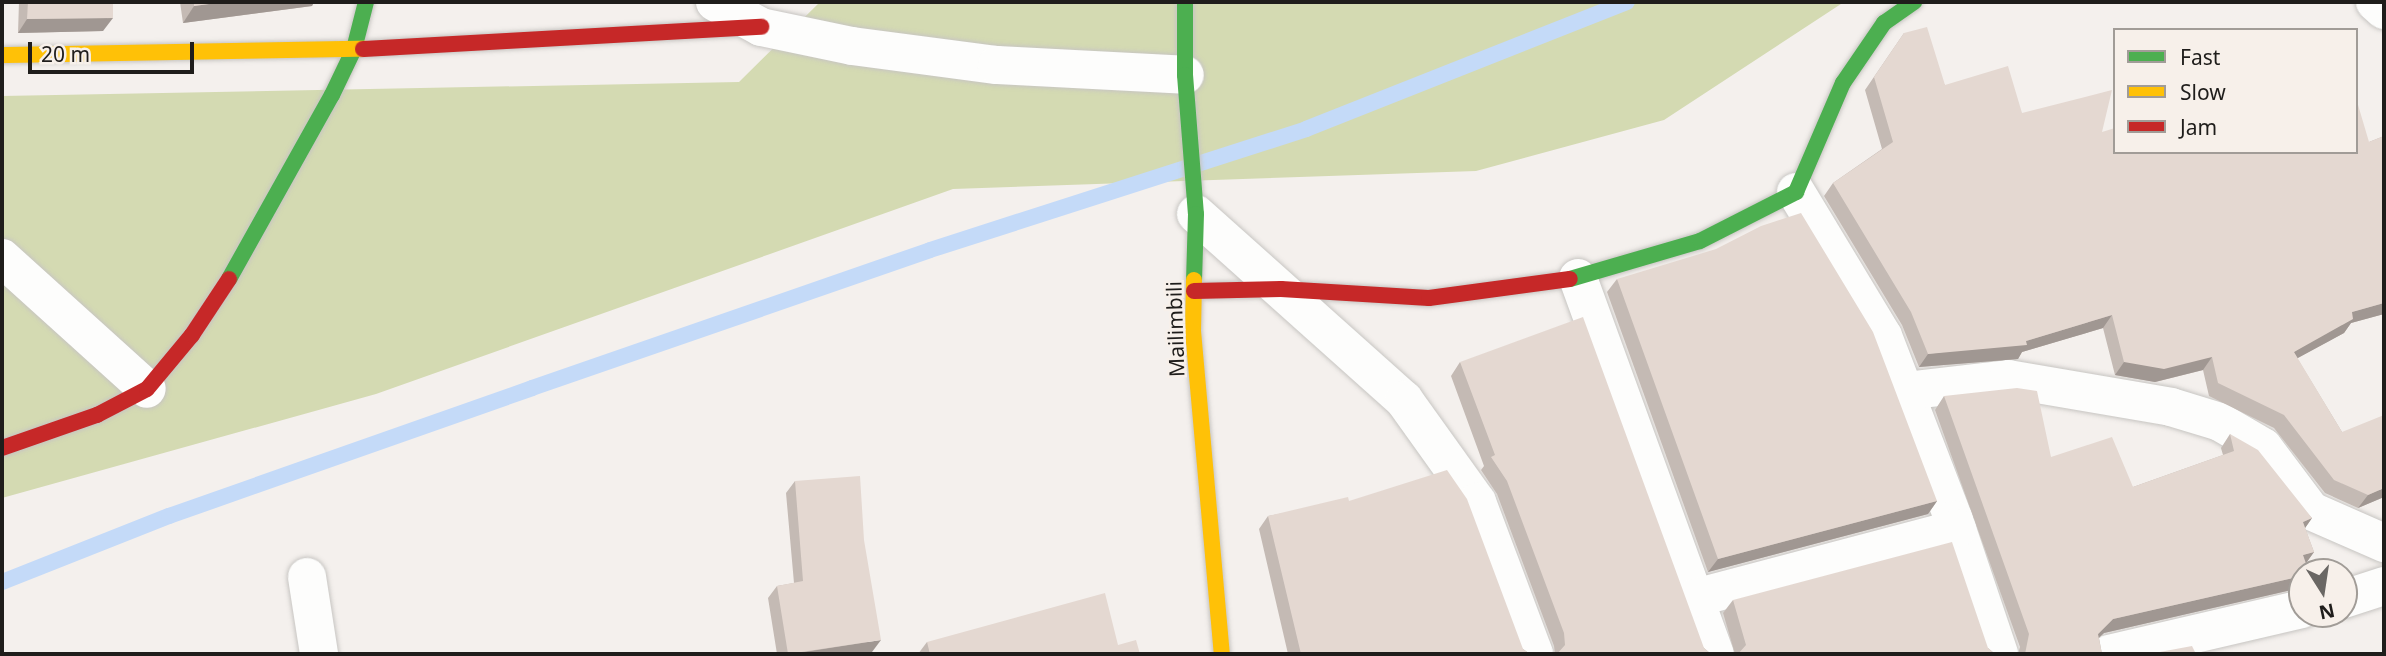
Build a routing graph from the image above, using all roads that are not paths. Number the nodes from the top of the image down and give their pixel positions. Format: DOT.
graph roads {
  1 [pos="366,2"];
  2 [pos="715,2"];
  3 [pos="1185,2"];
  4 [pos="1914,2"];
  5 [pos="2375,2"];
  6 [pos="2384,10"];
  7 [pos="761,27"];
  8 [pos="354,49"];
  9 [pos="2,55"];
  10 [pos="1186,90"];
  11 [pos="1796,192"];
  12 [pos="1196,214"];
  13 [pos="2,258"];
  14 [pos="1578,278"];
  15 [pos="1281,289"];
  16 [pos="1194,290"];
  17 [pos="147,389"];
  18 [pos="1905,391"];
  19 [pos="2,448"];
  20 [pos="1957,528"];
  21 [pos="2384,542"];
  22 [pos="307,577"];
  23 [pos="2384,586"];
  24 [pos="2358,594"];
  25 [pos="1695,598"];
  26 [pos="2288,615"];
  27 [pos="2234,639"];
  28 [pos="319,654"];
  29 [pos="1222,654"];
  30 [pos="1534,654"];
  31 [pos="1716,654"];
  32 [pos="1999,654"];
  33 [pos="2109,654"];
  1 -- 8 [label="street"];
  2 -- 7 [label="street"];
  3 -- 10 [label="street, Mailimbili"];
  4 -- 11 [label="street"];
  5 -- 6 [label="street"];
  7 -- 8 [label="street"];
  7 -- 10 [label="street"];
  8 -- 9 [label="street"];
  8 -- 17 [label="street"];
  10 -- 12 [label="street, Mailimbili"];
  11 -- 14 [label="street"];
  11 -- 18 [label="street"];
  12 -- 15 [label="street"];
  12 -- 16 [label="street, Mailimbili"];
  13 -- 17 [label="street"];
  14 -- 15 [label="street"];
  14 -- 25 [label="street"];
  15 -- 16 [label="street"];
  15 -- 30 [label="street"];
  16 -- 29 [label="street, Mailimbili"];
  17 -- 19 [label="street"];
  18 -- 20 [label="street"];
  18 -- 21 [label="street"];
  20 -- 25 [label="street"];
  20 -- 32 [label="street"];
  22 -- 28 [label="street"];
  23 -- 24 [label="street"];
  25 -- 31 [label="street"];
  26 -- 27 [label="street"];
  27 -- 33 [label="street"];
}
